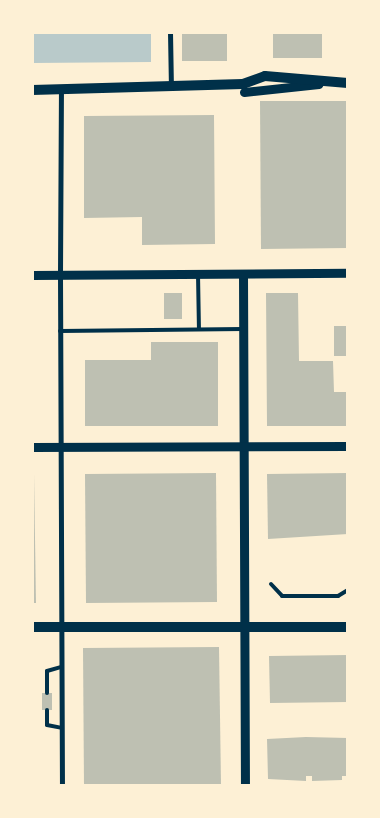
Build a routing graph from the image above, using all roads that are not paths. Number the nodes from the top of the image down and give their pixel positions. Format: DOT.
graph roads {
  1 [pos="170,32"];
  2 [pos="348,83"];
  3 [pos="171,88"];
  4 [pos="32,90"];
  5 [pos="61,90"];
  6 [pos="348,273"];
  7 [pos="32,274"];
  8 [pos="60,274"];
  9 [pos="198,274"];
  10 [pos="243,274"];
  11 [pos="243,328"];
  12 [pos="199,329"];
  13 [pos="60,331"];
  14 [pos="348,446"];
  15 [pos="32,447"];
  16 [pos="60,447"];
  17 [pos="243,448"];
  18 [pos="271,584"];
  19 [pos="348,590"];
  20 [pos="244,626"];
  21 [pos="32,627"];
  22 [pos="61,627"];
  23 [pos="348,627"];
  24 [pos="61,667"];
  25 [pos="47,693"];
  26 [pos="47,710"];
  27 [pos="62,728"];
  28 [pos="62,786"];
  29 [pos="245,786"];
  1 -- 3 [label="street"];
  2 -- 3 [label="main road"];
  3 -- 5 [label="main road"];
  4 -- 5 [label="main road"];
  5 -- 8 [label="street"];
  6 -- 10 [label="street"];
  7 -- 8 [label="street"];
  8 -- 9 [label="street"];
  8 -- 13 [label="street"];
  9 -- 10 [label="street"];
  9 -- 12 [label="lane"];
  10 -- 11 [label="street"];
  11 -- 12 [label="lane"];
  11 -- 17 [label="street"];
  12 -- 13 [label="lane"];
  13 -- 16 [label="street"];
  14 -- 17 [label="street"];
  15 -- 16 [label="street"];
  16 -- 17 [label="street"];
  16 -- 22 [label="street"];
  17 -- 20 [label="street"];
  18 -- 19 [label="lane"];
  20 -- 22 [label="main road"];
  20 -- 23 [label="main road"];
  20 -- 29 [label="street"];
  21 -- 22 [label="main road"];
  22 -- 24 [label="street"];
  24 -- 25 [label="lane"];
  24 -- 27 [label="street"];
  26 -- 27 [label="lane"];
  27 -- 28 [label="street"];
}
